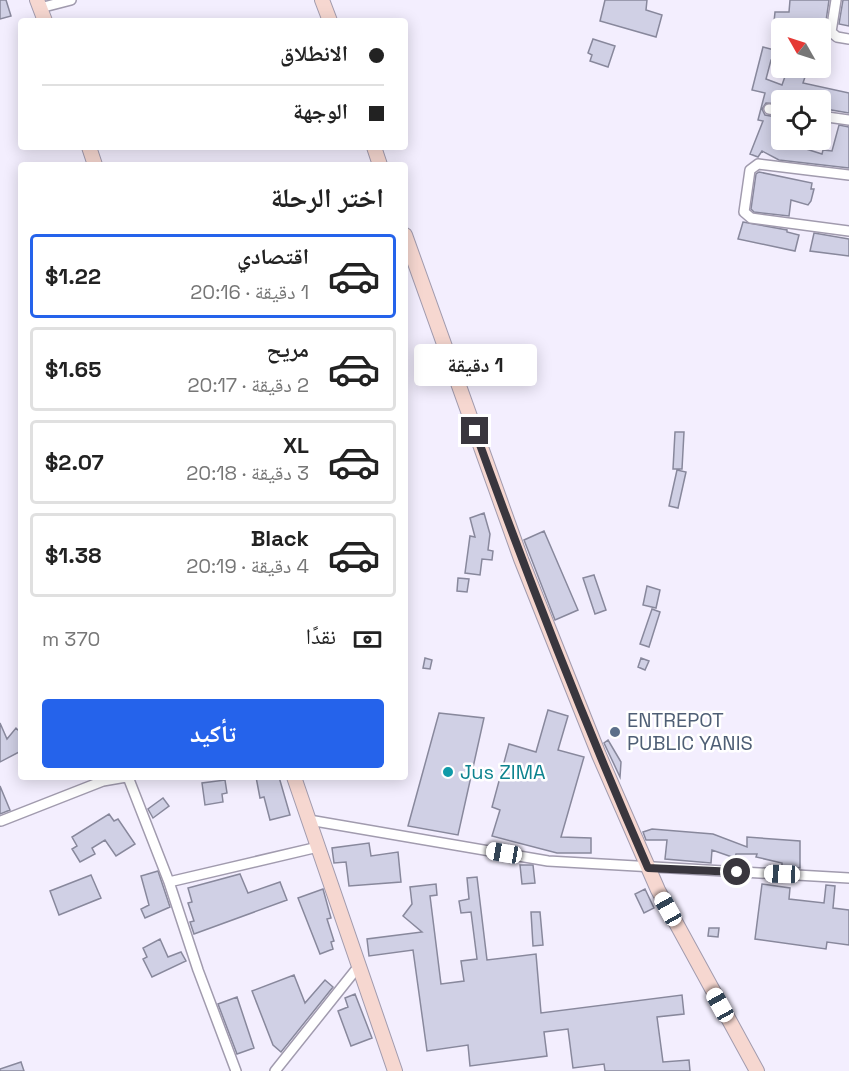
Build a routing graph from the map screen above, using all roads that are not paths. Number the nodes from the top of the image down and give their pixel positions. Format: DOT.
graph roads {
  1 [pos="71,0"];
  2 [pos="322,0"];
  3 [pos="836,0"];
  4 [pos="41,10"];
  5 [pos="329,18"];
  6 [pos="834,35"];
  7 [pos="831,36"];
  8 [pos="849,39"];
  9 [pos="831,118"];
  10 [pos="849,120"];
  11 [pos="849,175"];
  12 [pos="849,231"];
  13 [pos="408,243"];
  14 [pos="109,780"];
  15 [pos="128,780"];
  16 [pos="295,780"];
  17 [pos="309,820"];
  18 [pos="1,821"];
  19 [pos="318,847"];
  20 [pos="648,868"];
  21 [pos="849,878"];
  22 [pos="170,882"];
  23 [pos="358,967"];
  24 [pos="236,1071"];
  25 [pos="275,1071"];
  26 [pos="395,1071"];
  27 [pos="757,1071"];
  1 -- 4 [label="street"];
  2 -- 5 [label="main road"];
  3 -- 6 [label="street"];
  6 -- 7 [label="street"];
  6 -- 8 [label="street"];
  9 -- 10 [label="street"];
  11 -- 12 [label="street"];
  13 -- 20 [label="main road"];
  14 -- 18 [label="street"];
  15 -- 22 [label="street"];
  16 -- 17 [label="main road"];
  17 -- 19 [label="main road"];
  17 -- 20 [label="street"];
  19 -- 22 [label="street"];
  19 -- 23 [label="main road"];
  20 -- 21 [label="street"];
  20 -- 27 [label="main road"];
  22 -- 24 [label="street"];
  23 -- 25 [label="street"];
  23 -- 26 [label="main road"];
}
